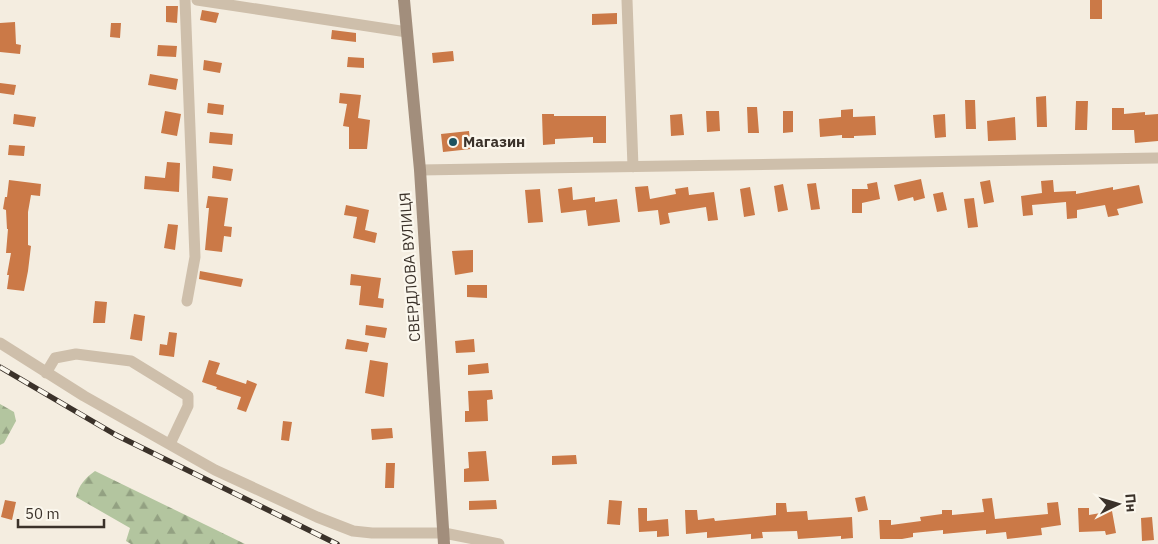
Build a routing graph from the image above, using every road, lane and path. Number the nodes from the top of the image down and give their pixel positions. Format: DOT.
graph roads {
  1 [pos="184,0"];
  2 [pos="197,0"];
  3 [pos="404,0"];
  4 [pos="627,0"];
  5 [pos="407,32"];
  6 [pos="1158,158"];
  7 [pos="633,167"];
  8 [pos="420,170"];
  9 [pos="187,301"];
  10 [pos="0,343"];
  11 [pos="46,373"];
  12 [pos="170,444"];
  13 [pos="444,538"];
  14 [pos="499,544"];
  1 -- 9 [label="street"];
  2 -- 5 [label="street"];
  3 -- 5 [label="street, СВЕРДЛОВА ВУЛИЦЯ"];
  4 -- 7 [label="street"];
  5 -- 8 [label="street, СВЕРДЛОВА ВУЛИЦЯ"];
  6 -- 7 [label="street"];
  7 -- 8 [label="street"];
  8 -- 13 [label="street, СВЕРДЛОВА ВУЛИЦЯ"];
  10 -- 11 [label="street"];
  11 -- 12 [label="street"];
  11 -- 12 [label="street"];
  12 -- 13 [label="street"];
  13 -- 14 [label="street"];
}
